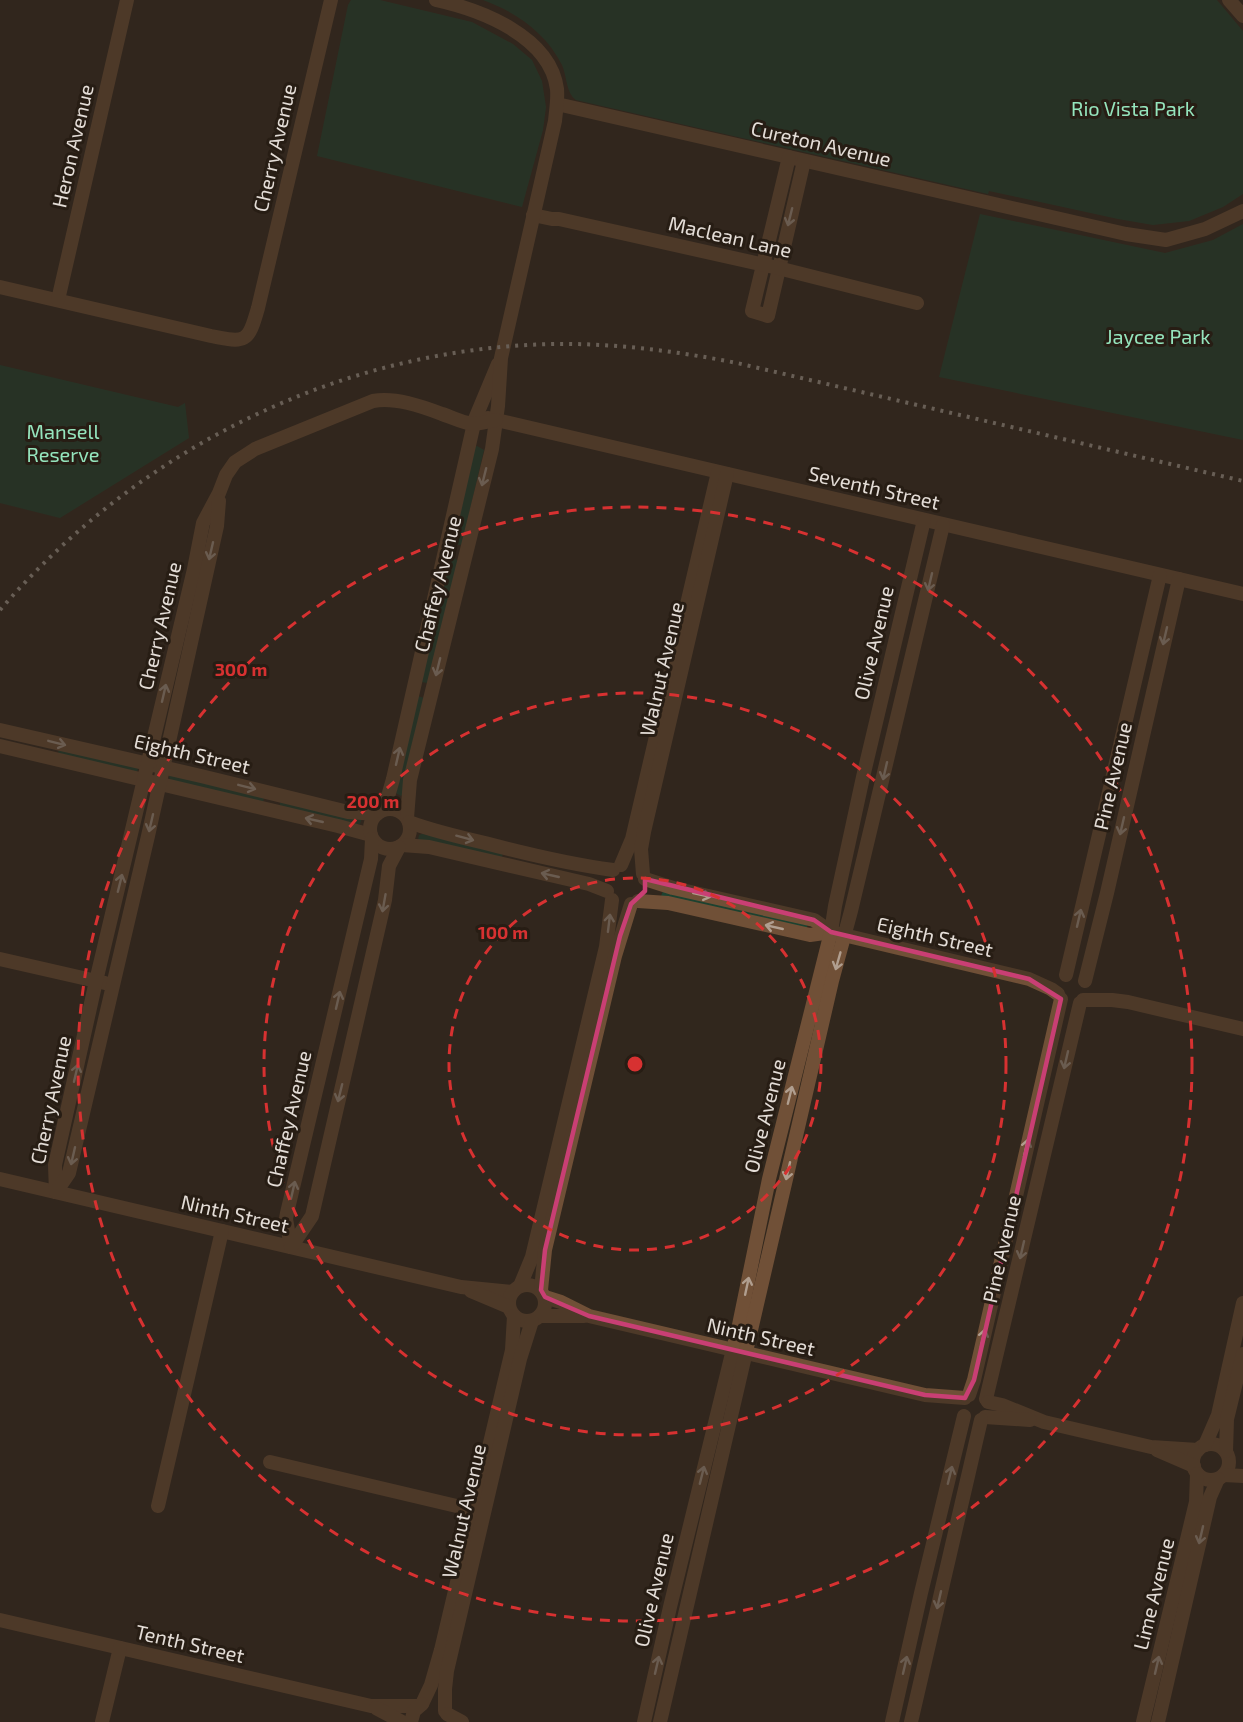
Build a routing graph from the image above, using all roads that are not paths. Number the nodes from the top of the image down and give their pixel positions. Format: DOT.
graph roads {
  1 [pos="127,0"];
  2 [pos="331,0"];
  3 [pos="436,0"];
  4 [pos="1231,0"];
  5 [pos="1243,8"];
  6 [pos="1243,16"];
  7 [pos="557,104"];
  8 [pos="789,157"];
  9 [pos="804,160"];
  10 [pos="1243,211"];
  11 [pos="533,215"];
  12 [pos="763,265"];
  13 [pos="778,268"];
  14 [pos="0,287"];
  15 [pos="58,300"];
  16 [pos="916,303"];
  17 [pos="501,357"];
  18 [pos="475,419"];
  19 [pos="496,420"];
  20 [pos="722,473"];
  21 [pos="219,493"];
  22 [pos="924,520"];
  23 [pos="943,525"];
  24 [pos="446,550"];
  25 [pos="465,554"];
  26 [pos="1160,575"];
  27 [pos="1179,579"];
  28 [pos="1243,594"];
  29 [pos="1154,601"];
  30 [pos="1172,606"];
  31 [pos="413,689"];
  32 [pos="431,693"];
  33 [pos="0,730"];
  34 [pos="0,746"];
  35 [pos="148,764"];
  36 [pos="164,768"];
  37 [pos="144,780"];
  38 [pos="160,784"];
  39 [pos="379,813"];
  40 [pos="408,820"];
  41 [pos="371,837"];
  42 [pos="400,846"];
  43 [pos="617,867"];
  44 [pos="644,877"];
  45 [pos="610,895"];
  46 [pos="635,902"];
  47 [pos="838,933"];
  48 [pos="1071,955"];
  49 [pos="0,958"];
  50 [pos="1090,959"];
  51 [pos="346,966"];
  52 [pos="369,972"];
  53 [pos="1065,976"];
  54 [pos="1029,979"];
  55 [pos="96,981"];
  56 [pos="1086,983"];
  57 [pos="113,985"];
  58 [pos="1059,997"];
  59 [pos="1081,1002"];
  60 [pos="1128,1002"];
  61 [pos="1243,1029"];
  62 [pos="312,1109"];
  63 [pos="334,1115"];
  64 [pos="0,1179"];
  65 [pos="56,1192"];
  66 [pos="222,1231"];
  67 [pos="291,1247"];
  68 [pos="996,1281"];
  69 [pos="1013,1285"];
  70 [pos="461,1287"];
  71 [pos="516,1289"];
  72 [pos="543,1293"];
  73 [pos="1243,1303"];
  74 [pos="512,1311"];
  75 [pos="589,1316"];
  76 [pos="536,1318"];
  77 [pos="740,1352"];
  78 [pos="1243,1354"];
  79 [pos="987,1400"];
  80 [pos="965,1405"];
  81 [pos="983,1418"];
  82 [pos="1044,1422"];
  83 [pos="1151,1447"];
  84 [pos="1201,1448"];
  85 [pos="1227,1453"];
  86 [pos="270,1462"];
  87 [pos="1243,1464"];
  88 [pos="1195,1470"];
  89 [pos="1243,1476"];
  90 [pos="1221,1477"];
  91 [pos="158,1506"];
  92 [pos="479,1511"];
  93 [pos="927,1569"];
  94 [pos="945,1573"];
  95 [pos="0,1620"];
  96 [pos="120,1648"];
  97 [pos="420,1705"];
  98 [pos="371,1706"];
  99 [pos="447,1716"];
  100 [pos="102,1722"];
  101 [pos="402,1722"];
  102 [pos="411,1722"];
  103 [pos="462,1722"];
  104 [pos="644,1722"];
  105 [pos="660,1722"];
  106 [pos="892,1722"];
  107 [pos="911,1722"];
  108 [pos="1143,1722"];
  109 [pos="1158,1722"];
  1 -- 15 [label="street, Heron Avenue"];
  2 -- 15 [label="street, Cherry Avenue"];
  3 -- 7 [label="street"];
  4 -- 5 [label="street"];
  4 -- 6 [label="street"];
  7 -- 8 [label="street, Cureton Avenue"];
  7 -- 11 [label="street, Chaffey Avenue"];
  8 -- 9 [label="street, Cureton Avenue"];
  8 -- 12 [label="street"];
  9 -- 10 [label="street, Cureton Avenue"];
  9 -- 13 [label="street, one-way"];
  11 -- 12 [label="street, Maclean Lane"];
  11 -- 17 [label="street, Chaffey Avenue"];
  12 -- 13 [label="street, Maclean Lane"];
  12 -- 13 [label="street"];
  13 -- 16 [label="street, Maclean Lane"];
  14 -- 15 [label="street"];
  17 -- 18 [label="street, Chaffey Avenue"];
  17 -- 19 [label="street, Chaffey Avenue"];
  18 -- 19 [label="street"];
  18 -- 21 [label="street, Cherry Avenue"];
  18 -- 24 [label="street, Chaffey Avenue"];
  19 -- 20 [label="street, Seventh Street"];
  19 -- 25 [label="street, Chaffey Avenue, one-way"];
  20 -- 22 [label="street, Seventh Street"];
  20 -- 43 [label="street, Walnut Avenue"];
  20 -- 44 [label="street, Walnut Avenue"];
  35 -- 21 [label="street, Cherry Avenue, one-way"];
  21 -- 36 [label="street, Cherry Avenue, one-way"];
  22 -- 23 [label="street, Seventh Street"];
  22 -- 47 [label="street, Olive Avenue"];
  23 -- 26 [label="street, Seventh Street"];
  23 -- 47 [label="street, Olive Avenue, one-way"];
  24 -- 25 [label="street"];
  24 -- 31 [label="street, Chaffey Avenue"];
  25 -- 32 [label="street, Chaffey Avenue, one-way"];
  26 -- 27 [label="street, Seventh Street"];
  26 -- 29 [label="street, Pine Avenue"];
  27 -- 28 [label="street, Seventh Street"];
  27 -- 30 [label="street, Pine Avenue"];
  29 -- 30 [label="street"];
  48 -- 29 [label="street, Pine Avenue, one-way"];
  30 -- 50 [label="street, Pine Avenue, one-way"];
  31 -- 32 [label="street"];
  39 -- 31 [label="street, Chaffey Avenue, one-way"];
  32 -- 40 [label="street, Chaffey Avenue"];
  33 -- 35 [label="street, Eighth Street, one-way"];
  34 -- 37 [label="street, Eighth Street"];
  35 -- 36 [label="street, Eighth Street"];
  35 -- 37 [label="street, Cherry Avenue"];
  36 -- 38 [label="street, Cherry Avenue"];
  36 -- 39 [label="street, Eighth Street, one-way"];
  37 -- 38 [label="street, Eighth Street"];
  55 -- 37 [label="street, Cherry Avenue, one-way"];
  41 -- 38 [label="street, Eighth Street, one-way"];
  38 -- 57 [label="street, Cherry Avenue, one-way"];
  39 -- 40 [label="street"];
  39 -- 41 [label="street"];
  40 -- 42 [label="street"];
  40 -- 43 [label="street, one-way"];
  41 -- 42 [label="street"];
  41 -- 51 [label="street, Chaffey Avenue"];
  45 -- 42 [label="street, one-way"];
  42 -- 52 [label="street, one-way"];
  43 -- 44 [label="street"];
  43 -- 45 [label="street"];
  44 -- 46 [label="street"];
  44 -- 47 [label="street, Eighth Street, one-way"];
  45 -- 46 [label="street"];
  71 -- 45 [label="street, one-way"];
  47 -- 46 [label="street, Eighth Street, one-way"];
  46 -- 72 [label="street"];
  47 -- 54 [label="street, Eighth Street"];
  47 -- 77 [label="street, Olive Avenue"];
  48 -- 50 [label="street"];
  48 -- 53 [label="street, Pine Avenue"];
  49 -- 55 [label="street"];
  50 -- 56 [label="street, Pine Avenue"];
  51 -- 52 [label="street"];
  62 -- 51 [label="street, Chaffey Avenue, one-way"];
  52 -- 63 [label="street, one-way"];
  53 -- 54 [label="street, Eighth Street"];
  53 -- 56 [label="street"];
  53 -- 58 [label="street"];
  54 -- 58 [label="street, Eighth Street"];
  55 -- 57 [label="street"];
  65 -- 55 [label="street, Cherry Avenue, one-way"];
  56 -- 59 [label="street"];
  56 -- 60 [label="street"];
  57 -- 65 [label="street, Cherry Avenue, one-way"];
  58 -- 59 [label="street"];
  68 -- 58 [label="street, Pine Avenue, one-way"];
  59 -- 60 [label="street"];
  59 -- 69 [label="street, Pine Avenue, one-way"];
  60 -- 61 [label="street"];
  62 -- 63 [label="street"];
  67 -- 62 [label="street, Chaffey Avenue, one-way"];
  63 -- 67 [label="street"];
  64 -- 65 [label="street, Ninth Street"];
  65 -- 66 [label="street, Ninth Street"];
  66 -- 67 [label="street, Ninth Street"];
  66 -- 91 [label="street"];
  67 -- 70 [label="street, Ninth Street"];
  68 -- 69 [label="street"];
  80 -- 68 [label="street, Pine Avenue, one-way"];
  69 -- 79 [label="street, Pine Avenue"];
  70 -- 71 [label="street, Ninth Street"];
  70 -- 74 [label="street, Ninth Street"];
  71 -- 72 [label="street"];
  71 -- 74 [label="street"];
  72 -- 75 [label="street, Ninth Street"];
  72 -- 76 [label="street"];
  73 -- 84 [label="street"];
  74 -- 76 [label="street"];
  74 -- 92 [label="street, Walnut Avenue"];
  75 -- 76 [label="street, Ninth Street"];
  75 -- 77 [label="street, Ninth Street"];
  76 -- 92 [label="street, Walnut Avenue"];
  77 -- 80 [label="street, Ninth Street"];
  104 -- 77 [label="street, Olive Avenue, one-way"];
  77 -- 105 [label="street, Olive Avenue"];
  78 -- 85 [label="street"];
  79 -- 80 [label="street"];
  79 -- 81 [label="street"];
  79 -- 82 [label="street"];
  80 -- 81 [label="street"];
  93 -- 80 [label="street, Pine Avenue, one-way"];
  81 -- 82 [label="street"];
  81 -- 94 [label="street"];
  82 -- 83 [label="street"];
  83 -- 84 [label="street"];
  83 -- 88 [label="street"];
  84 -- 85 [label="street"];
  84 -- 88 [label="street"];
  85 -- 87 [label="street"];
  85 -- 90 [label="street"];
  86 -- 92 [label="street"];
  88 -- 90 [label="street"];
  108 -- 88 [label="street, Lime Avenue, one-way"];
  89 -- 90 [label="street"];
  90 -- 109 [label="street, Lime Avenue, one-way"];
  92 -- 97 [label="street, Walnut Avenue"];
  92 -- 99 [label="street, Walnut Avenue"];
  93 -- 94 [label="street"];
  106 -- 93 [label="street, Pine Avenue, one-way"];
  94 -- 107 [label="street, one-way"];
  95 -- 96 [label="street, Tenth Street"];
  96 -- 98 [label="street, Tenth Street"];
  96 -- 100 [label="street"];
  97 -- 98 [label="street, Tenth Street"];
  97 -- 99 [label="street, Tenth Street"];
  97 -- 102 [label="street, Walnut Avenue"];
  98 -- 101 [label="street, Tenth Street"];
  99 -- 103 [label="street"];
}
